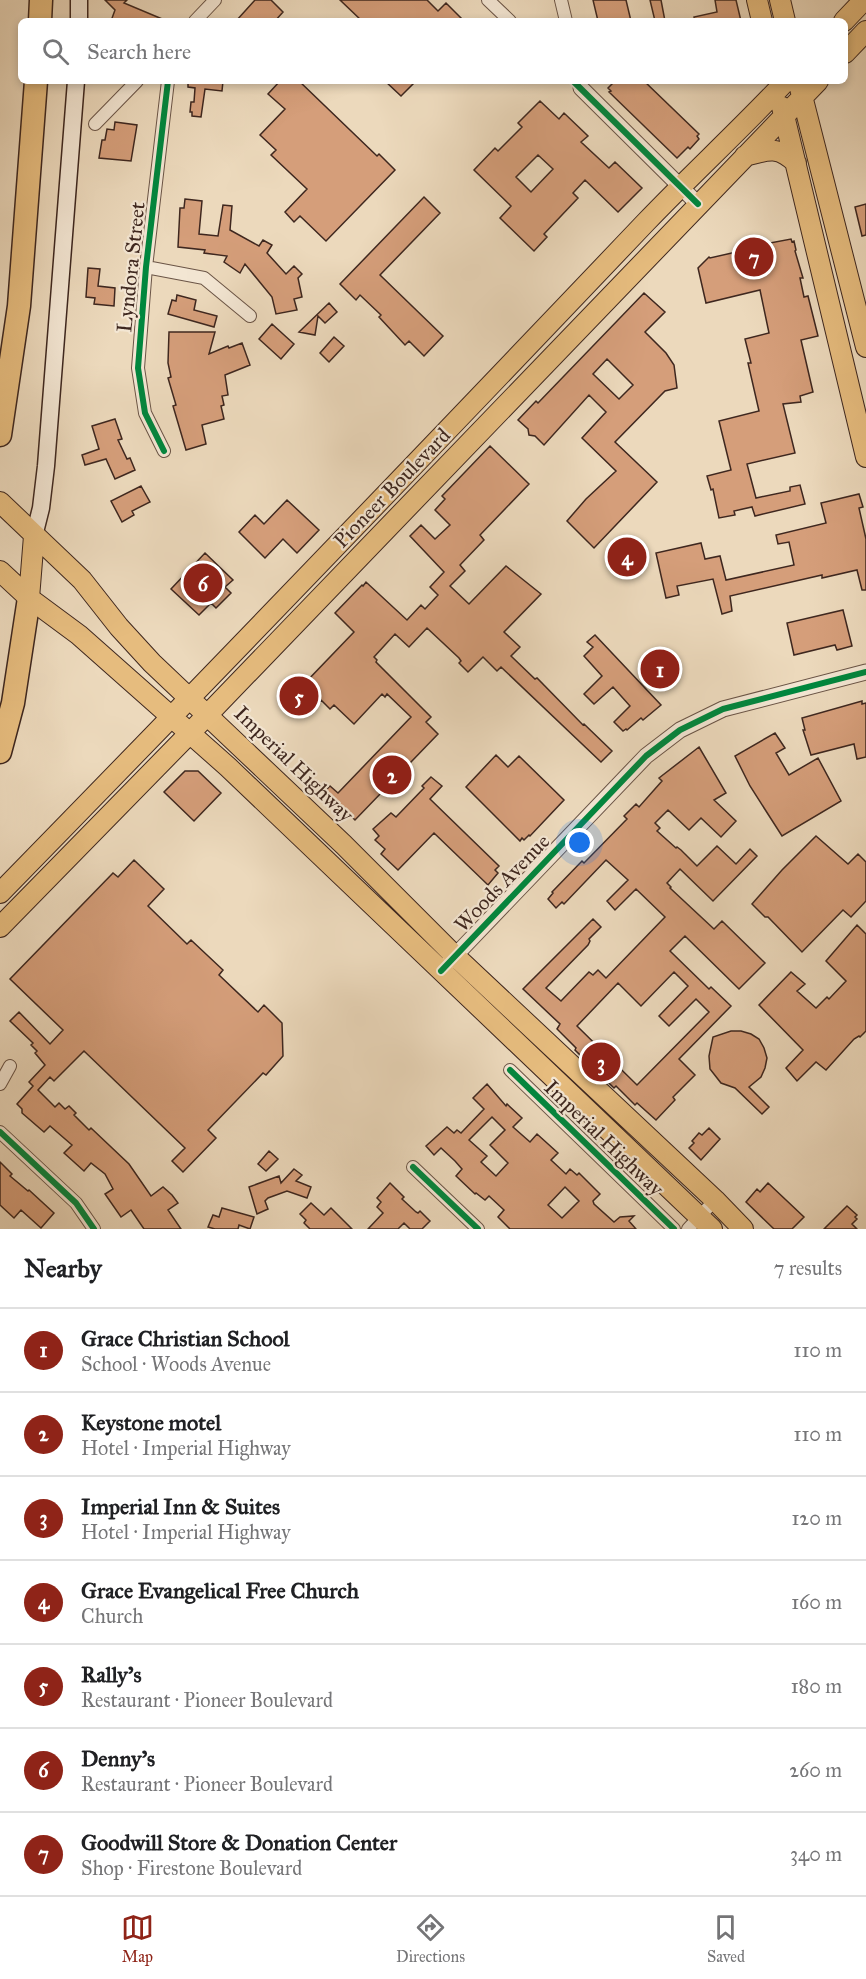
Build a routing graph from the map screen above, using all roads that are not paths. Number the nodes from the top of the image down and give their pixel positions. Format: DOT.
graph roads {
  1 [pos="41,0"];
  2 [pos="79,0"];
  3 [pos="215,0"];
  4 [pos="488,0"];
  5 [pos="561,0"];
  6 [pos="757,0"];
  7 [pos="864,0"];
  8 [pos="40,18"];
  9 [pos="79,18"];
  10 [pos="198,18"];
  11 [pos="507,18"];
  12 [pos="565,18"];
  13 [pos="761,18"];
  14 [pos="847,18"];
  15 [pos="866,31"];
  16 [pos="848,50"];
  17 [pos="36,84"];
  18 [pos="76,84"];
  19 [pos="134,84"];
  20 [pos="168,84"];
  21 [pos="579,84"];
  22 [pos="780,84"];
  23 [pos="800,89"];
  24 [pos="784,116"];
  25 [pos="95,123"];
  26 [pos="745,156"];
  27 [pos="796,163"];
  28 [pos="681,185"];
  29 [pos="698,204"];
  30 [pos="146,267"];
  31 [pos="250,316"];
  32 [pos="866,347"];
  33 [pos="0,435"];
  34 [pos="164,451"];
  35 [pos="866,457"];
  36 [pos="0,502"];
  37 [pos="34,536"];
  38 [pos="0,571"];
  39 [pos="29,598"];
  40 [pos="866,672"];
  41 [pos="190,699"];
  42 [pos="207,715"];
  43 [pos="171,718"];
  44 [pos="189,734"];
  45 [pos="0,752"];
  46 [pos="0,893"];
  47 [pos="0,927"];
  48 [pos="455,956"];
  49 [pos="441,971"];
  50 [pos="10,1066"];
  51 [pos="510,1070"];
  52 [pos="0,1084"];
  53 [pos="0,1132"];
  54 [pos="413,1167"];
  55 [pos="715,1200"];
  56 [pos="700,1225"];
  57 [pos="94,1229"];
  58 [pos="478,1229"];
  59 [pos="674,1229"];
  60 [pos="742,1229"];
  1 -- 8 [label="highway"];
  2 -- 9 [label="main road"];
  3 -- 10 [label="street"];
  4 -- 11 [label="street"];
  5 -- 12 [label="street"];
  6 -- 13 [label="main road"];
  7 -- 14 [label="main road"];
  15 -- 16 [label="main road"];
  17 -- 33 [label="highway"];
  18 -- 37 [label="main road"];
  19 -- 25 [label="street"];
  20 -- 30 [label="street, Lyndora Street"];
  21 -- 28 [label="street"];
  22 -- 24 [label="main road"];
  22 -- 28 [label="main road, Pioneer Boulevard"];
  23 -- 24 [label="main road, Pioneer Boulevard"];
  23 -- 32 [label="main road"];
  24 -- 26 [label="main road, Pioneer Boulevard"];
  24 -- 27 [label="main road"];
  26 -- 27 [label="main road"];
  26 -- 29 [label="main road, Pioneer Boulevard"];
  27 -- 35 [label="main road"];
  28 -- 29 [label="street"];
  28 -- 41 [label="main road, Pioneer Boulevard"];
  29 -- 42 [label="main road, Pioneer Boulevard"];
  30 -- 31 [label="street"];
  30 -- 34 [label="street, Lyndora Street"];
  36 -- 37 [label="main road, Imperial Highway"];
  37 -- 39 [label="main road"];
  37 -- 41 [label="main road, Imperial Highway"];
  38 -- 39 [label="main road, Imperial Highway"];
  39 -- 43 [label="main road, Imperial Highway"];
  39 -- 45 [label="highway"];
  40 -- 48 [label="street, Woods Avenue"];
  41 -- 42 [label="main road, Imperial Highway"];
  41 -- 43 [label="main road, Pioneer Boulevard"];
  42 -- 44 [label="main road, Pioneer Boulevard"];
  42 -- 48 [label="main road, Imperial Highway"];
  43 -- 44 [label="main road, Imperial Highway"];
  43 -- 46 [label="main road, Pioneer Boulevard"];
  44 -- 47 [label="main road, Pioneer Boulevard"];
  44 -- 49 [label="main road, Imperial Highway"];
  48 -- 49 [label="street, Woods Avenue"];
  48 -- 55 [label="main road, Imperial Highway"];
  49 -- 56 [label="main road, Imperial Highway"];
  50 -- 52 [label="street"];
  51 -- 59 [label="street, Imperial Highway"];
  53 -- 57 [label="street"];
  54 -- 58 [label="street"];
  55 -- 56 [label="street"];
  55 -- 60 [label="main road, Imperial Highway"];
}
